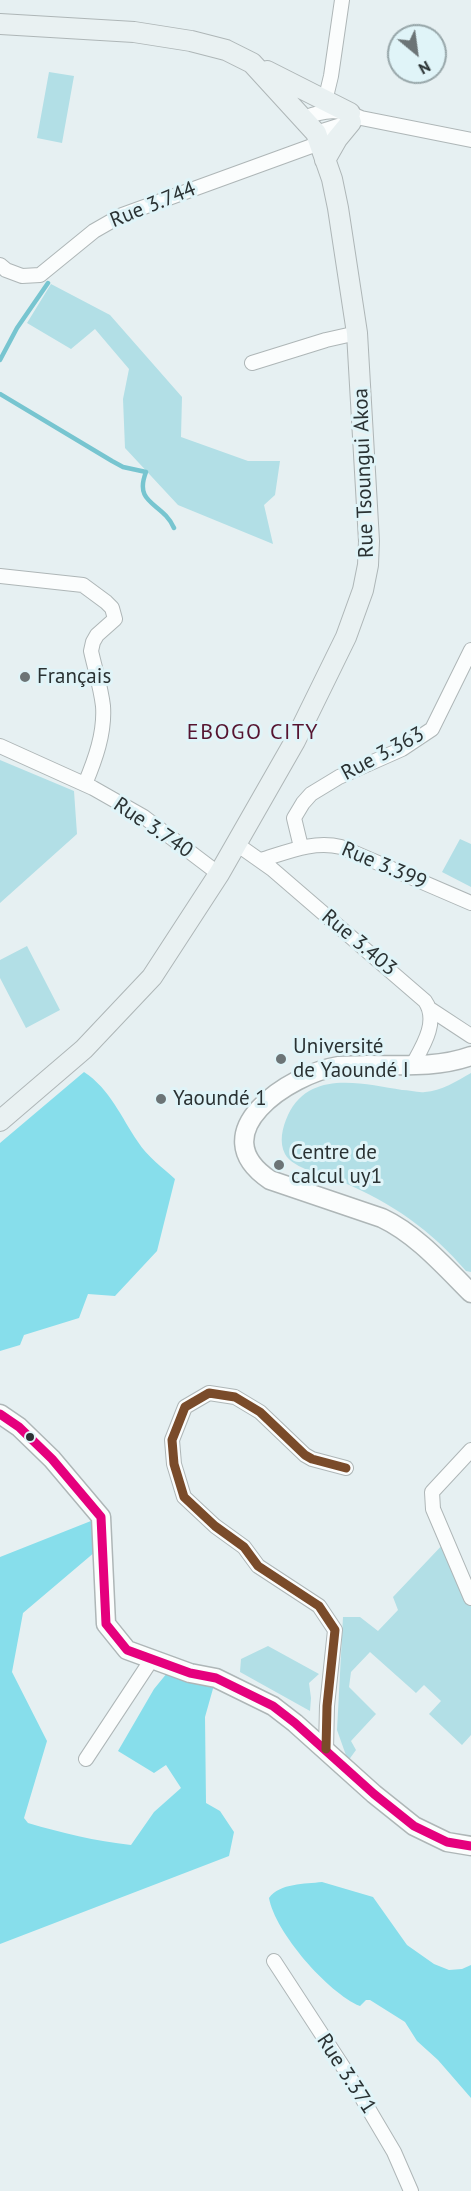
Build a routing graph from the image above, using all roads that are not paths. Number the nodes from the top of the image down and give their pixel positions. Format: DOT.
graph roads {
  1 [pos="342,0"];
  2 [pos="0,24"];
  3 [pos="252,63"];
  4 [pos="325,101"];
  5 [pos="354,117"];
  6 [pos="303,118"];
  7 [pos="471,140"];
  8 [pos="320,145"];
  9 [pos="0,265"];
  10 [pos="357,333"];
  11 [pos="252,363"];
  12 [pos="0,576"];
  13 [pos="471,650"];
  14 [pos="0,746"];
  15 [pos="85,784"];
  16 [pos="238,845"];
  17 [pos="301,847"];
  18 [pos="261,860"];
  19 [pos="219,874"];
  20 [pos="471,903"];
  21 [pos="430,1009"];
  22 [pos="471,1036"];
  23 [pos="471,1056"];
  24 [pos="413,1064"];
  25 [pos="0,1120"];
  26 [pos="471,1293"];
  27 [pos="0,1414"];
  28 [pos="471,1450"];
  29 [pos="346,1468"];
  30 [pos="471,1598"];
  31 [pos="152,1659"];
  32 [pos="326,1749"];
  33 [pos="86,1759"];
  34 [pos="471,1846"];
  35 [pos="274,1961"];
  36 [pos="411,2191"];
  1 -- 4 [label="street"];
  2 -- 3 [label="main road, Rue Tsoungui Akoa"];
  3 -- 4 [label="main road"];
  3 -- 6 [label="main road, Rue Tsoungui Akoa"];
  4 -- 5 [label="main road"];
  5 -- 6 [label="street"];
  5 -- 7 [label="street"];
  5 -- 8 [label="street, Rue 3.744"];
  5 -- 8 [label="main road"];
  6 -- 8 [label="main road, Rue Tsoungui Akoa"];
  8 -- 9 [label="street, Rue 3.744"];
  8 -- 10 [label="main road, Rue Tsoungui Akoa"];
  10 -- 11 [label="street"];
  10 -- 16 [label="main road, Rue Tsoungui Akoa"];
  12 -- 15 [label="street"];
  13 -- 17 [label="street, Rue 3.363"];
  14 -- 15 [label="street, Rue 3.740"];
  15 -- 19 [label="street, Rue 3.740"];
  16 -- 18 [label="street, Rue 3.403"];
  16 -- 19 [label="main road, Rue Tsoungui Akoa"];
  17 -- 18 [label="street, Rue 3.399"];
  17 -- 20 [label="street, Rue 3.399"];
  18 -- 21 [label="street, Rue 3.403"];
  19 -- 25 [label="main road, Rue Tsoungui Akoa"];
  21 -- 22 [label="street, Rue 3.403"];
  21 -- 24 [label="street"];
  23 -- 24 [label="street"];
  24 -- 26 [label="street"];
  27 -- 31 [label="street"];
  28 -- 30 [label="street"];
  29 -- 32 [label="street"];
  31 -- 32 [label="street"];
  31 -- 33 [label="street"];
  32 -- 34 [label="street"];
  35 -- 36 [label="street, Rue 3.371"];
}
